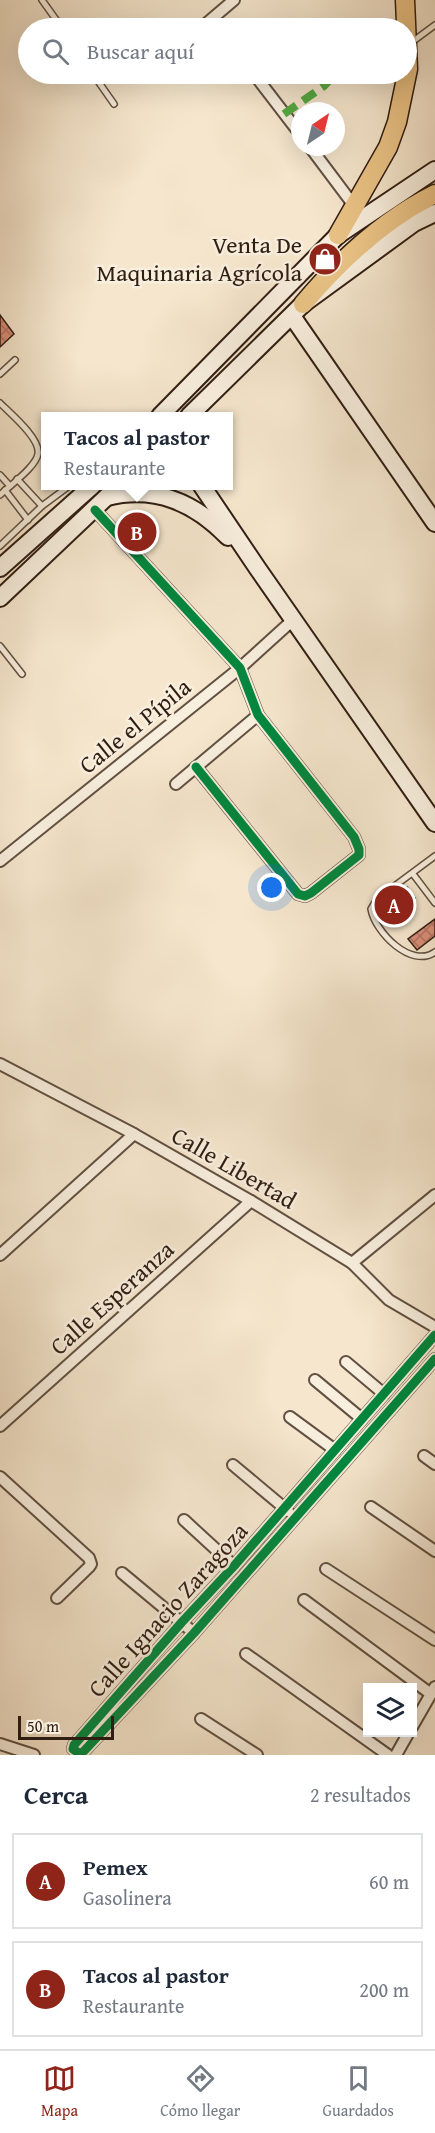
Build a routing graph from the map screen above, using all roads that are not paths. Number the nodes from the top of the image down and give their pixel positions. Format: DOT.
graph roads {
  1 [pos="42,0"];
  2 [pos="234,0"];
  3 [pos="405,0"];
  4 [pos="55,18"];
  5 [pos="214,18"];
  6 [pos="406,18"];
  7 [pos="435,25"];
  8 [pos="417,38"];
  9 [pos="100,84"];
  10 [pos="262,84"];
  11 [pos="405,84"];
  12 [pos="114,104"];
  13 [pos="291,122"];
  14 [pos="317,156"];
  15 [pos="435,170"];
  16 [pos="435,194"];
  17 [pos="355,207"];
  18 [pos="435,213"];
  19 [pos="338,235"];
  20 [pos="298,310"];
  21 [pos="15,360"];
  22 [pos="0,374"];
  23 [pos="185,389"];
  24 [pos="0,403"];
  25 [pos="164,412"];
  26 [pos="183,412"];
  27 [pos="194,412"];
  28 [pos="0,475"];
  29 [pos="17,479"];
  30 [pos="10,486"];
  31 [pos="64,490"];
  32 [pos="88,490"];
  33 [pos="205,490"];
  34 [pos="113,491"];
  35 [pos="2,493"];
  36 [pos="42,506"];
  37 [pos="95,510"];
  38 [pos="433,518"];
  39 [pos="28,520"];
  40 [pos="0,546"];
  41 [pos="0,568"];
  42 [pos="258,569"];
  43 [pos="0,597"];
  44 [pos="294,619"];
  45 [pos="0,646"];
  46 [pos="240,668"];
  47 [pos="22,674"];
  48 [pos="258,715"];
  49 [pos="196,767"];
  50 [pos="176,784"];
  51 [pos="435,823"];
  52 [pos="435,856"];
  53 [pos="0,861"];
  54 [pos="413,874"];
  55 [pos="435,903"];
  56 [pos="435,952"];
  57 [pos="0,1064"];
  58 [pos="134,1134"];
  59 [pos="435,1195"];
  60 [pos="251,1201"];
  61 [pos="0,1255"];
  62 [pos="352,1263"];
  63 [pos="435,1327"];
  64 [pos="435,1335"];
  65 [pos="435,1359"];
  66 [pos="412,1360"];
  67 [pos="346,1362"];
  68 [pos="425,1370"];
  69 [pos="315,1380"];
  70 [pos="384,1394"];
  71 [pos="290,1417"];
  72 [pos="362,1419"];
  73 [pos="0,1426"];
  74 [pos="335,1450"];
  75 [pos="424,1456"];
  76 [pos="435,1464"];
  77 [pos="233,1465"];
  78 [pos="0,1477"];
  79 [pos="371,1507"];
  80 [pos="285,1508"];
  81 [pos="295,1517"];
  82 [pos="184,1520"];
  83 [pos="435,1551"];
  84 [pos="234,1566"];
  85 [pos="326,1569"];
  86 [pos="122,1573"];
  87 [pos="57,1598"];
  88 [pos="304,1600"];
  89 [pos="182,1622"];
  90 [pos="194,1633"];
  91 [pos="435,1640"];
  92 [pos="246,1654"];
  93 [pos="433,1691"];
  94 [pos="417,1718"];
  95 [pos="201,1719"];
  96 [pos="406,1737"];
  97 [pos="0,1744"];
  98 [pos="34,1755"];
  99 [pos="257,1755"];
  100 [pos="388,1755"];
  101 [pos="396,1755"];
  1 -- 4 [label="lane"];
  2 -- 5 [label="street"];
  3 -- 6 [label="main road"];
  7 -- 8 [label="lane"];
  9 -- 12 [label="lane"];
  10 -- 13 [label="street"];
  11 -- 17 [label="main road"];
  14 -- 17 [label="street"];
  15 -- 19 [label="main road"];
  16 -- 20 [label="main road"];
  17 -- 19 [label="main road"];
  18 -- 20 [label="main road"];
  19 -- 23 [label="main road"];
  20 -- 27 [label="main road"];
  20 -- 38 [label="main road"];
  21 -- 22 [label="lane"];
  23 -- 25 [label="main road"];
  23 -- 26 [label="main road"];
  24 -- 29 [label="lane"];
  28 -- 30 [label="lane"];
  29 -- 30 [label="lane"];
  29 -- 36 [label="lane"];
  30 -- 35 [label="lane"];
  31 -- 36 [label="lane"];
  32 -- 41 [label="main road"];
  33 -- 42 [label="main road"];
  34 -- 37 [label="main road"];
  34 -- 42 [label="main road"];
  35 -- 39 [label="lane"];
  36 -- 39 [label="lane"];
  37 -- 43 [label="main road"];
  37 -- 46 [label="street"];
  39 -- 40 [label="lane"];
  42 -- 44 [label="main road"];
  44 -- 46 [label="street, Calle el Pípila"];
  44 -- 51 [label="main road"];
  45 -- 47 [label="lane"];
  46 -- 48 [label="street"];
  46 -- 53 [label="street, Calle el Pípila"];
  48 -- 49 [label="street"];
  48 -- 49 [label="street"];
  49 -- 50 [label="street"];
  52 -- 54 [label="lane"];
  54 -- 55 [label="lane"];
  54 -- 56 [label="lane"];
  57 -- 58 [label="street, Calle Libertad"];
  58 -- 60 [label="street, Calle Libertad"];
  58 -- 61 [label="street"];
  59 -- 62 [label="street"];
  60 -- 62 [label="street, Calle Libertad"];
  60 -- 73 [label="street, Calle Esperanza"];
  62 -- 63 [label="street, Calle Libertad"];
  64 -- 66 [label="street, Calle Ignacio Zaragoza"];
  65 -- 68 [label="street, Calle Ignacio Zaragoza"];
  66 -- 68 [label="street"];
  66 -- 70 [label="street, Calle Ignacio Zaragoza"];
  67 -- 70 [label="street"];
  68 -- 81 [label="street, Calle Ignacio Zaragoza"];
  69 -- 72 [label="street"];
  70 -- 72 [label="street, Calle Ignacio Zaragoza"];
  71 -- 74 [label="street"];
  72 -- 74 [label="street, Calle Ignacio Zaragoza"];
  74 -- 80 [label="street, Calle Ignacio Zaragoza"];
  75 -- 76 [label="street"];
  77 -- 80 [label="street"];
  78 -- 87 [label="street"];
  79 -- 83 [label="street"];
  80 -- 81 [label="street"];
  80 -- 84 [label="street, Calle Ignacio Zaragoza"];
  81 -- 90 [label="street, Calle Ignacio Zaragoza"];
  82 -- 84 [label="street"];
  84 -- 89 [label="street, Calle Ignacio Zaragoza"];
  85 -- 91 [label="street"];
  86 -- 89 [label="street"];
  88 -- 93 [label="street"];
  89 -- 90 [label="street"];
  89 -- 90 [label="street, Calle Ignacio Zaragoza"];
  92 -- 100 [label="street"];
  93 -- 94 [label="street"];
  95 -- 99 [label="street"];
  96 -- 101 [label="street"];
  97 -- 98 [label="street"];
}
